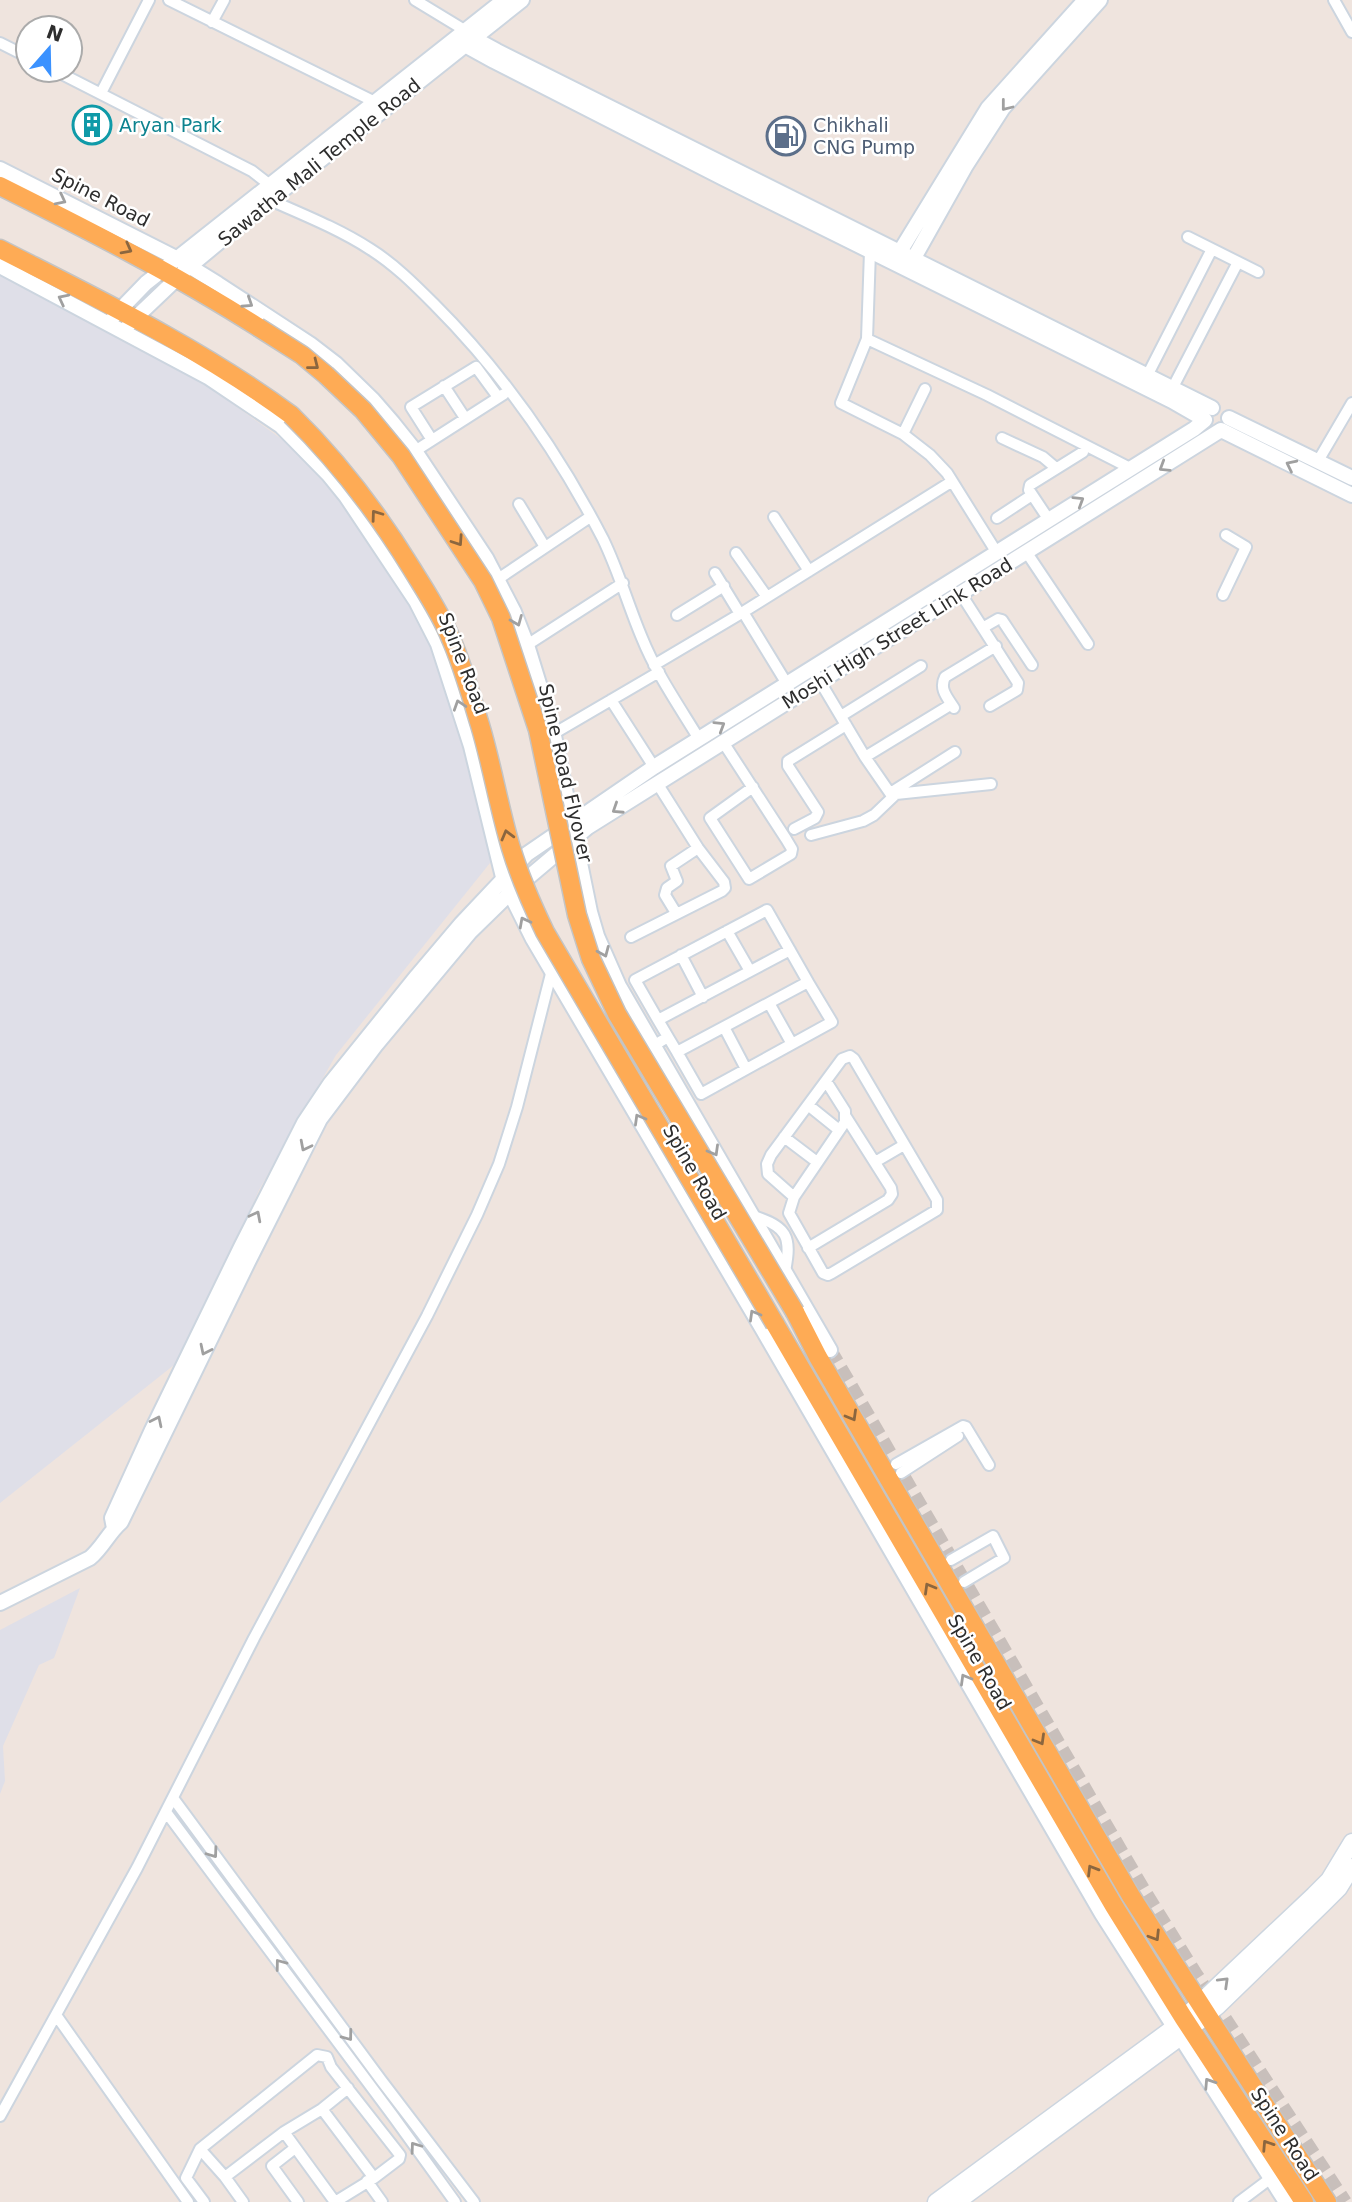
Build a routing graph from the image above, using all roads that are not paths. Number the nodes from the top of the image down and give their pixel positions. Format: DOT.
graph roads {
  1 [pos="149,0"];
  2 [pos="169,0"];
  3 [pos="209,0"];
  4 [pos="415,0"];
  5 [pos="504,0"];
  6 [pos="522,0"];
  7 [pos="1085,0"];
  8 [pos="1100,0"];
  9 [pos="1334,0"];
  10 [pos="222,3"];
  11 [pos="212,22"];
  12 [pos="1352,32"];
  13 [pos="465,38"];
  14 [pos="83,84"];
  15 [pos="101,93"];
  16 [pos="375,102"];
  17 [pos="0,169"];
  18 [pos="0,186"];
  19 [pos="270,193"];
  20 [pos="1188,237"];
  21 [pos="0,249"];
  22 [pos="1212,249"];
  23 [pos="870,251"];
  24 [pos="904,261"];
  25 [pos="1238,262"];
  26 [pos="0,266"];
  27 [pos="177,268"];
  28 [pos="1258,272"];
  29 [pos="122,320"];
  30 [pos="867,339"];
  31 [pos="166,344"];
  32 [pos="1147,376"];
  33 [pos="444,386"];
  34 [pos="925,388"];
  35 [pos="1172,389"];
  36 [pos="509,390"];
  37 [pos="498,397"];
  38 [pos="1352,403"];
  39 [pos="1209,414"];
  40 [pos="466,418"];
  41 [pos="1225,424"];
  42 [pos="903,434"];
  43 [pos="1002,438"];
  44 [pos="432,440"];
  45 [pos="415,451"];
  46 [pos="1083,452"];
  47 [pos="1318,461"];
  48 [pos="1056,468"];
  49 [pos="1130,468"];
  50 [pos="1352,478"];
  51 [pos="951,482"];
  52 [pos="1032,495"];
  53 [pos="1352,495"];
  54 [pos="519,504"];
  55 [pos="590,517"];
  56 [pos="774,517"];
  57 [pos="998,518"];
  58 [pos="1049,520"];
  59 [pos="1226,535"];
  60 [pos="1011,544"];
  61 [pos="545,547"];
  62 [pos="736,553"];
  63 [pos="997,553"];
  64 [pos="1023,555"];
  65 [pos="809,571"];
  66 [pos="715,573"];
  67 [pos="498,579"];
  68 [pos="623,583"];
  69 [pos="724,586"];
  70 [pos="961,594"];
  71 [pos="1223,595"];
  72 [pos="767,597"];
  73 [pos="742,613"];
  74 [pos="677,615"];
  75 [pos="984,627"];
  76 [pos="1088,644"];
  77 [pos="527,645"];
  78 [pos="996,646"];
  79 [pos="1032,665"];
  80 [pos="921,666"];
  81 [pos="657,668"];
  82 [pos="812,668"];
  83 [pos="820,682"];
  84 [pos="787,684"];
  85 [pos="611,700"];
  86 [pos="990,706"];
  87 [pos="843,720"];
  88 [pos="553,734"];
  89 [pos="699,739"];
  90 [pos="723,742"];
  91 [pos="955,752"];
  92 [pos="865,757"];
  93 [pos="653,767"];
  94 [pos="657,783"];
  95 [pos="991,785"];
  96 [pos="752,787"];
  97 [pos="891,795"];
  98 [pos="572,822"];
  99 [pos="794,829"];
  100 [pos="811,835"];
  101 [pos="575,839"];
  102 [pos="698,848"];
  103 [pos="507,886"];
  104 [pos="676,913"];
  105 [pos="727,931"];
  106 [pos="631,937"];
  107 [pos="790,950"];
  108 [pos="681,955"];
  109 [pos="552,971"];
  110 [pos="750,971"];
  111 [pos="808,982"];
  112 [pos="702,997"];
  113 [pos="769,1003"];
  114 [pos="659,1020"];
  115 [pos="723,1027"];
  116 [pos="668,1037"];
  117 [pos="792,1044"];
  118 [pos="653,1046"];
  119 [pos="677,1052"];
  120 [pos="746,1069"];
  121 [pos="826,1081"];
  122 [pos="808,1105"];
  123 [pos="846,1117"];
  124 [pos="839,1130"];
  125 [pos="784,1137"];
  126 [pos="904,1145"];
  127 [pos="817,1162"];
  128 [pos="875,1162"];
  129 [pos="794,1197"];
  130 [pos="752,1216"];
  131 [pos="796,1227"];
  132 [pos="783,1234"];
  133 [pos="808,1248"];
  134 [pos="785,1271"];
  135 [pos="824,1353"];
  136 [pos="795,1370"];
  137 [pos="958,1436"];
  138 [pos="989,1465"];
  139 [pos="951,1560"];
  140 [pos="964,1582"];
  141 [pos="0,1603"];
  142 [pos="173,1798"];
  143 [pos="166,1812"];
  144 [pos="1352,1842"];
  145 [pos="1352,1867"];
  146 [pos="1202,2010"];
  147 [pos="56,2015"];
  148 [pos="1182,2028"];
  149 [pos="376,2084"];
  150 [pos="348,2088"];
  151 [pos="356,2098"];
  152 [pos="322,2109"];
  153 [pos="0,2116"];
  154 [pos="284,2133"];
  155 [pos="295,2148"];
  156 [pos="200,2149"];
  157 [pos="225,2177"];
  158 [pos="1271,2178"];
  159 [pos="370,2179"];
  160 [pos="294,2200"];
  161 [pos="340,2201"];
  162 [pos="188,2202"];
  163 [pos="204,2202"];
  164 [pos="243,2202"];
  165 [pos="382,2202"];
  166 [pos="455,2202"];
  167 [pos="474,2202"];
  168 [pos="936,2202"];
  169 [pos="957,2202"];
  170 [pos="1238,2202"];
  171 [pos="1286,2202"];
  172 [pos="1304,2202"];
  173 [pos="1327,2202"];
  1 -- 15 [label="street"];
  2 -- 11 [label="street"];
  3 -- 10 [label="street"];
  4 -- 13 [label="street"];
  5 -- 13 [label="street, Sawatha Mali Temple Road"];
  6 -- 13 [label="street, Sawatha Mali Temple Road"];
  7 -- 24 [label="street"];
  8 -- 24 [label="street, one-way"];
  9 -- 12 [label="street"];
  10 -- 11 [label="street"];
  11 -- 16 [label="street"];
  13 -- 16 [label="street, Sawatha Mali Temple Road"];
  13 -- 19 [label="street, Sawatha Mali Temple Road"];
  13 -- 23 [label="street"];
  13 -- 24 [label="street"];
  14 -- 15 [label="street"];
  15 -- 19 [label="street"];
  16 -- 19 [label="street, Sawatha Mali Temple Road"];
  17 -- 27 [label="street, Spine Road, one-way"];
  18 -- 27 [label="main road, Spine Road, one-way"];
  19 -- 27 [label="street, Sawatha Mali Temple Road"];
  19 -- 36 [label="street"];
  20 -- 22 [label="street"];
  21 -- 29 [label="main road"];
  22 -- 25 [label="street"];
  22 -- 32 [label="street"];
  23 -- 24 [label="street"];
  23 -- 30 [label="street"];
  24 -- 32 [label="street"];
  24 -- 39 [label="street"];
  25 -- 28 [label="street"];
  25 -- 35 [label="street"];
  29 -- 26 [label="street, one-way"];
  27 -- 29 [label="street, Sawatha Mali Temple Road"];
  27 -- 45 [label="street, Spine Road, one-way"];
  27 -- 135 [label="main road, Spine Road Flyover, one-way, bridge"];
  29 -- 31 [label="main road"];
  30 -- 42 [label="street"];
  30 -- 49 [label="street"];
  103 -- 31 [label="street, Spine Road, one-way"];
  136 -- 31 [label="main road, one-way, bridge"];
  32 -- 35 [label="street"];
  33 -- 37 [label="street"];
  33 -- 40 [label="street"];
  33 -- 44 [label="street"];
  34 -- 42 [label="street"];
  35 -- 39 [label="street"];
  36 -- 37 [label="street"];
  36 -- 55 [label="street"];
  37 -- 40 [label="street"];
  38 -- 47 [label="street"];
  39 -- 41 [label="street"];
  39 -- 41 [label="street"];
  39 -- 49 [label="street, Moshi High Street Link Road"];
  40 -- 44 [label="street"];
  41 -- 47 [label="street"];
  53 -- 41 [label="street, one-way"];
  41 -- 64 [label="street, Moshi High Street Link Road, one-way"];
  42 -- 51 [label="street"];
  43 -- 48 [label="street"];
  44 -- 45 [label="street"];
  45 -- 67 [label="street, Spine Road"];
  46 -- 48 [label="street"];
  47 -- 50 [label="street"];
  48 -- 52 [label="street"];
  58 -- 49 [label="street, Moshi High Street Link Road, one-way"];
  51 -- 63 [label="street"];
  51 -- 65 [label="street"];
  52 -- 57 [label="street"];
  52 -- 58 [label="street"];
  54 -- 61 [label="street"];
  55 -- 61 [label="street"];
  55 -- 68 [label="street"];
  56 -- 65 [label="street"];
  58 -- 60 [label="street, Moshi High Street Link Road"];
  59 -- 71 [label="street"];
  60 -- 63 [label="street, Moshi High Street Link Road"];
  60 -- 64 [label="street"];
  61 -- 67 [label="street"];
  62 -- 72 [label="street"];
  63 -- 82 [label="street, Moshi High Street Link Road"];
  64 -- 70 [label="street, Moshi High Street Link Road"];
  64 -- 76 [label="street"];
  65 -- 72 [label="street"];
  66 -- 69 [label="street"];
  67 -- 77 [label="street, Spine Road, one-way"];
  68 -- 77 [label="street"];
  68 -- 81 [label="street"];
  69 -- 73 [label="street"];
  69 -- 74 [label="street"];
  70 -- 75 [label="street"];
  70 -- 83 [label="street, Moshi High Street Link Road"];
  72 -- 73 [label="street"];
  73 -- 81 [label="street"];
  73 -- 84 [label="street"];
  75 -- 78 [label="street"];
  75 -- 79 [label="street"];
  77 -- 88 [label="street, Spine Road"];
  78 -- 86 [label="street"];
  78 -- 92 [label="street"];
  80 -- 87 [label="street"];
  81 -- 85 [label="street"];
  81 -- 89 [label="street"];
  82 -- 83 [label="street"];
  82 -- 84 [label="street, Moshi High Street Link Road"];
  83 -- 87 [label="street"];
  83 -- 90 [label="street, Moshi High Street Link Road"];
  89 -- 84 [label="street, Moshi High Street Link Road, one-way"];
  85 -- 88 [label="street"];
  85 -- 93 [label="street"];
  87 -- 92 [label="street"];
  87 -- 99 [label="street"];
  88 -- 98 [label="street, Spine Road"];
  89 -- 93 [label="street, Moshi High Street Link Road"];
  90 -- 94 [label="street, Moshi High Street Link Road"];
  90 -- 96 [label="street"];
  91 -- 97 [label="street"];
  92 -- 97 [label="street"];
  93 -- 98 [label="street, Moshi High Street Link Road"];
  94 -- 101 [label="street, Moshi High Street Link Road, one-way"];
  94 -- 102 [label="street"];
  95 -- 97 [label="street"];
  96 -- 96 [label="street"];
  97 -- 100 [label="street"];
  98 -- 101 [label="street, Spine Road"];
  98 -- 103 [label="street, Moshi High Street Link Road"];
  101 -- 103 [label="street, Moshi High Street Link Road"];
  101 -- 118 [label="street, Spine Road, one-way"];
  102 -- 104 [label="street"];
  102 -- 104 [label="street"];
  109 -- 103 [label="street, Spine Road, one-way"];
  103 -- 141 [label="street"];
  104 -- 106 [label="street"];
  105 -- 107 [label="street"];
  105 -- 108 [label="street"];
  105 -- 110 [label="street"];
  107 -- 110 [label="street"];
  107 -- 111 [label="street"];
  108 -- 112 [label="street"];
  108 -- 114 [label="street"];
  136 -- 109 [label="street, Spine Road, one-way"];
  109 -- 142 [label="street"];
  110 -- 112 [label="street"];
  111 -- 113 [label="street"];
  111 -- 117 [label="street"];
  112 -- 114 [label="street"];
  113 -- 115 [label="street"];
  113 -- 117 [label="street"];
  114 -- 116 [label="street"];
  115 -- 119 [label="street"];
  115 -- 120 [label="street"];
  116 -- 118 [label="street"];
  116 -- 119 [label="street"];
  117 -- 120 [label="street"];
  118 -- 130 [label="street, Spine Road, one-way"];
  119 -- 120 [label="street"];
  121 -- 122 [label="street"];
  121 -- 123 [label="street"];
  121 -- 126 [label="street"];
  122 -- 124 [label="street"];
  122 -- 125 [label="street"];
  123 -- 124 [label="street"];
  123 -- 128 [label="street"];
  124 -- 127 [label="street"];
  125 -- 127 [label="street"];
  125 -- 129 [label="street"];
  126 -- 128 [label="street"];
  126 -- 133 [label="street"];
  127 -- 129 [label="street"];
  128 -- 133 [label="street"];
  129 -- 131 [label="street"];
  130 -- 132 [label="street"];
  130 -- 134 [label="street, Spine Road"];
  131 -- 132 [label="street"];
  131 -- 133 [label="street"];
  132 -- 134 [label="street"];
  134 -- 135 [label="street, Spine Road"];
  135 -- 146 [label="main road, Spine Road, one-way"];
  148 -- 136 [label="main road, Spine Road, one-way"];
  137 -- 138 [label="street"];
  139 -- 140 [label="street"];
  142 -- 143 [label="street"];
  142 -- 149 [label="street, one-way"];
  143 -- 147 [label="street"];
  149 -- 143 [label="street, one-way"];
  146 -- 144 [label="main road, one-way"];
  145 -- 146 [label="main road"];
  146 -- 148 [label="main road"];
  146 -- 173 [label="main road, Spine Road"];
  147 -- 153 [label="street"];
  147 -- 162 [label="street"];
  158 -- 148 [label="street, Spine Road, one-way"];
  148 -- 168 [label="main road"];
  148 -- 169 [label="main road"];
  172 -- 148 [label="main road, Spine Road, one-way"];
  149 -- 151 [label="street"];
  166 -- 149 [label="street, one-way"];
  149 -- 167 [label="street"];
  150 -- 151 [label="street"];
  150 -- 152 [label="street"];
  150 -- 156 [label="street"];
  151 -- 159 [label="street"];
  152 -- 154 [label="street"];
  152 -- 159 [label="street"];
  154 -- 155 [label="street"];
  154 -- 157 [label="street"];
  155 -- 160 [label="street"];
  155 -- 161 [label="street"];
  156 -- 157 [label="street"];
  156 -- 163 [label="street"];
  157 -- 164 [label="street"];
  158 -- 170 [label="street"];
  158 -- 171 [label="street, Spine Road"];
  159 -- 161 [label="street"];
  159 -- 165 [label="street"];
}
